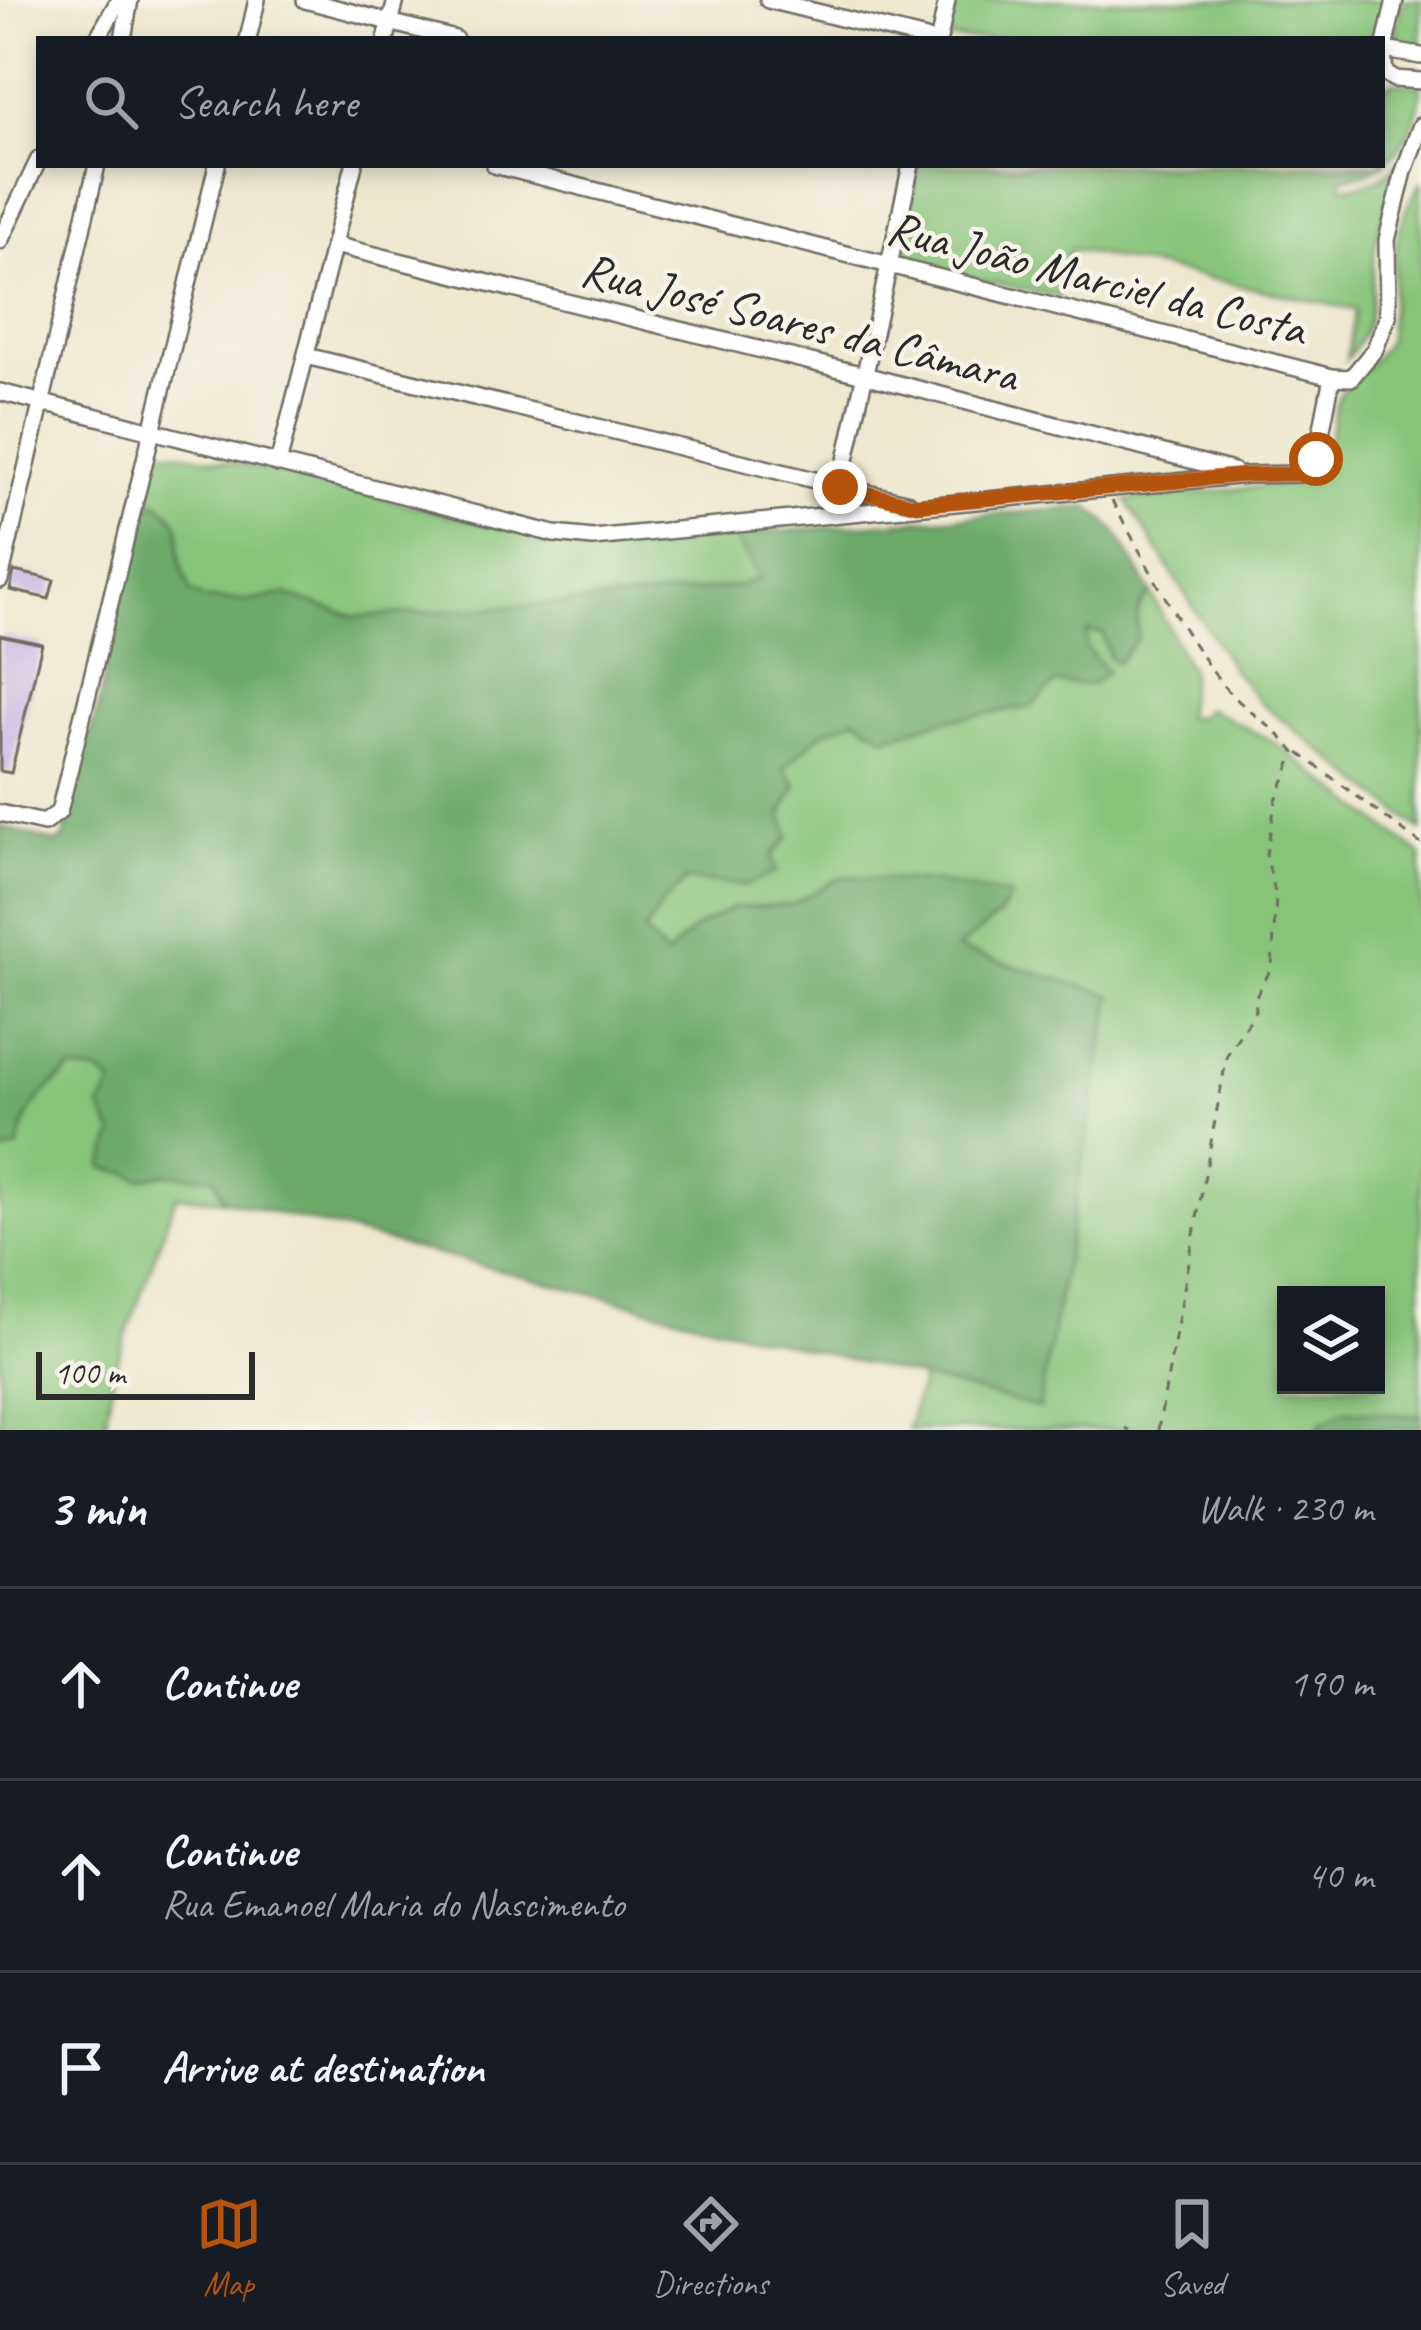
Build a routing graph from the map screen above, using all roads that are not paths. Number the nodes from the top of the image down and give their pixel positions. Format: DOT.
graph roads {
  1 [pos="118,0"];
  2 [pos="130,0"];
  3 [pos="257,0"];
  4 [pos="304,0"];
  5 [pos="396,0"];
  6 [pos="768,0"];
  7 [pos="947,0"];
  8 [pos="1395,0"];
  9 [pos="388,31"];
  10 [pos="99,36"];
  11 [pos="123,36"];
  12 [pos="249,36"];
  13 [pos="430,36"];
  14 [pos="914,36"];
  15 [pos="940,36"];
  16 [pos="1385,45"];
  17 [pos="1385,50"];
  18 [pos="1421,56"];
  19 [pos="1385,70"];
  20 [pos="1421,81"];
  21 [pos="1421,125"];
  22 [pos="36,165"];
  23 [pos="96,168"];
  24 [pos="216,168"];
  25 [pos="353,168"];
  26 [pos="506,168"];
  27 [pos="910,168"];
  28 [pos="0,241"];
  29 [pos="334,245"];
  30 [pos="891,266"];
  31 [pos="306,356"];
  32 [pos="864,375"];
  33 [pos="1332,376"];
  34 [pos="0,392"];
  35 [pos="42,405"];
  36 [pos="152,430"];
  37 [pos="278,464"];
  38 [pos="1246,475"];
  39 [pos="840,487"];
  40 [pos="917,505"];
  41 [pos="0,580"];
  42 [pos="0,813"];
  1 -- 10 [label="street"];
  2 -- 11 [label="street"];
  3 -- 12 [label="street"];
  4 -- 9 [label="street"];
  5 -- 9 [label="street"];
  6 -- 14 [label="street"];
  7 -- 15 [label="street"];
  8 -- 16 [label="street"];
  9 -- 13 [label="street"];
  17 -- 18 [label="street"];
  19 -- 20 [label="street"];
  21 -- 33 [label="street"];
  22 -- 28 [label="street"];
  23 -- 35 [label="street"];
  24 -- 36 [label="street"];
  25 -- 29 [label="street"];
  26 -- 30 [label="street, Rua João Marciel da Costa"];
  27 -- 30 [label="street"];
  29 -- 31 [label="street"];
  29 -- 32 [label="street, Rua José Soares da Câmara"];
  30 -- 32 [label="street"];
  30 -- 33 [label="street, Rua João Marciel da Costa"];
  31 -- 37 [label="street"];
  31 -- 39 [label="street"];
  32 -- 38 [label="street, Rua José Soares da Câmara"];
  32 -- 39 [label="street"];
  33 -- 38 [label="street"];
  34 -- 35 [label="street"];
  35 -- 36 [label="street"];
  35 -- 41 [label="street"];
  36 -- 37 [label="street"];
  36 -- 42 [label="street"];
  37 -- 40 [label="street"];
  38 -- 40 [label="street"];
  39 -- 40 [label="street"];
}
